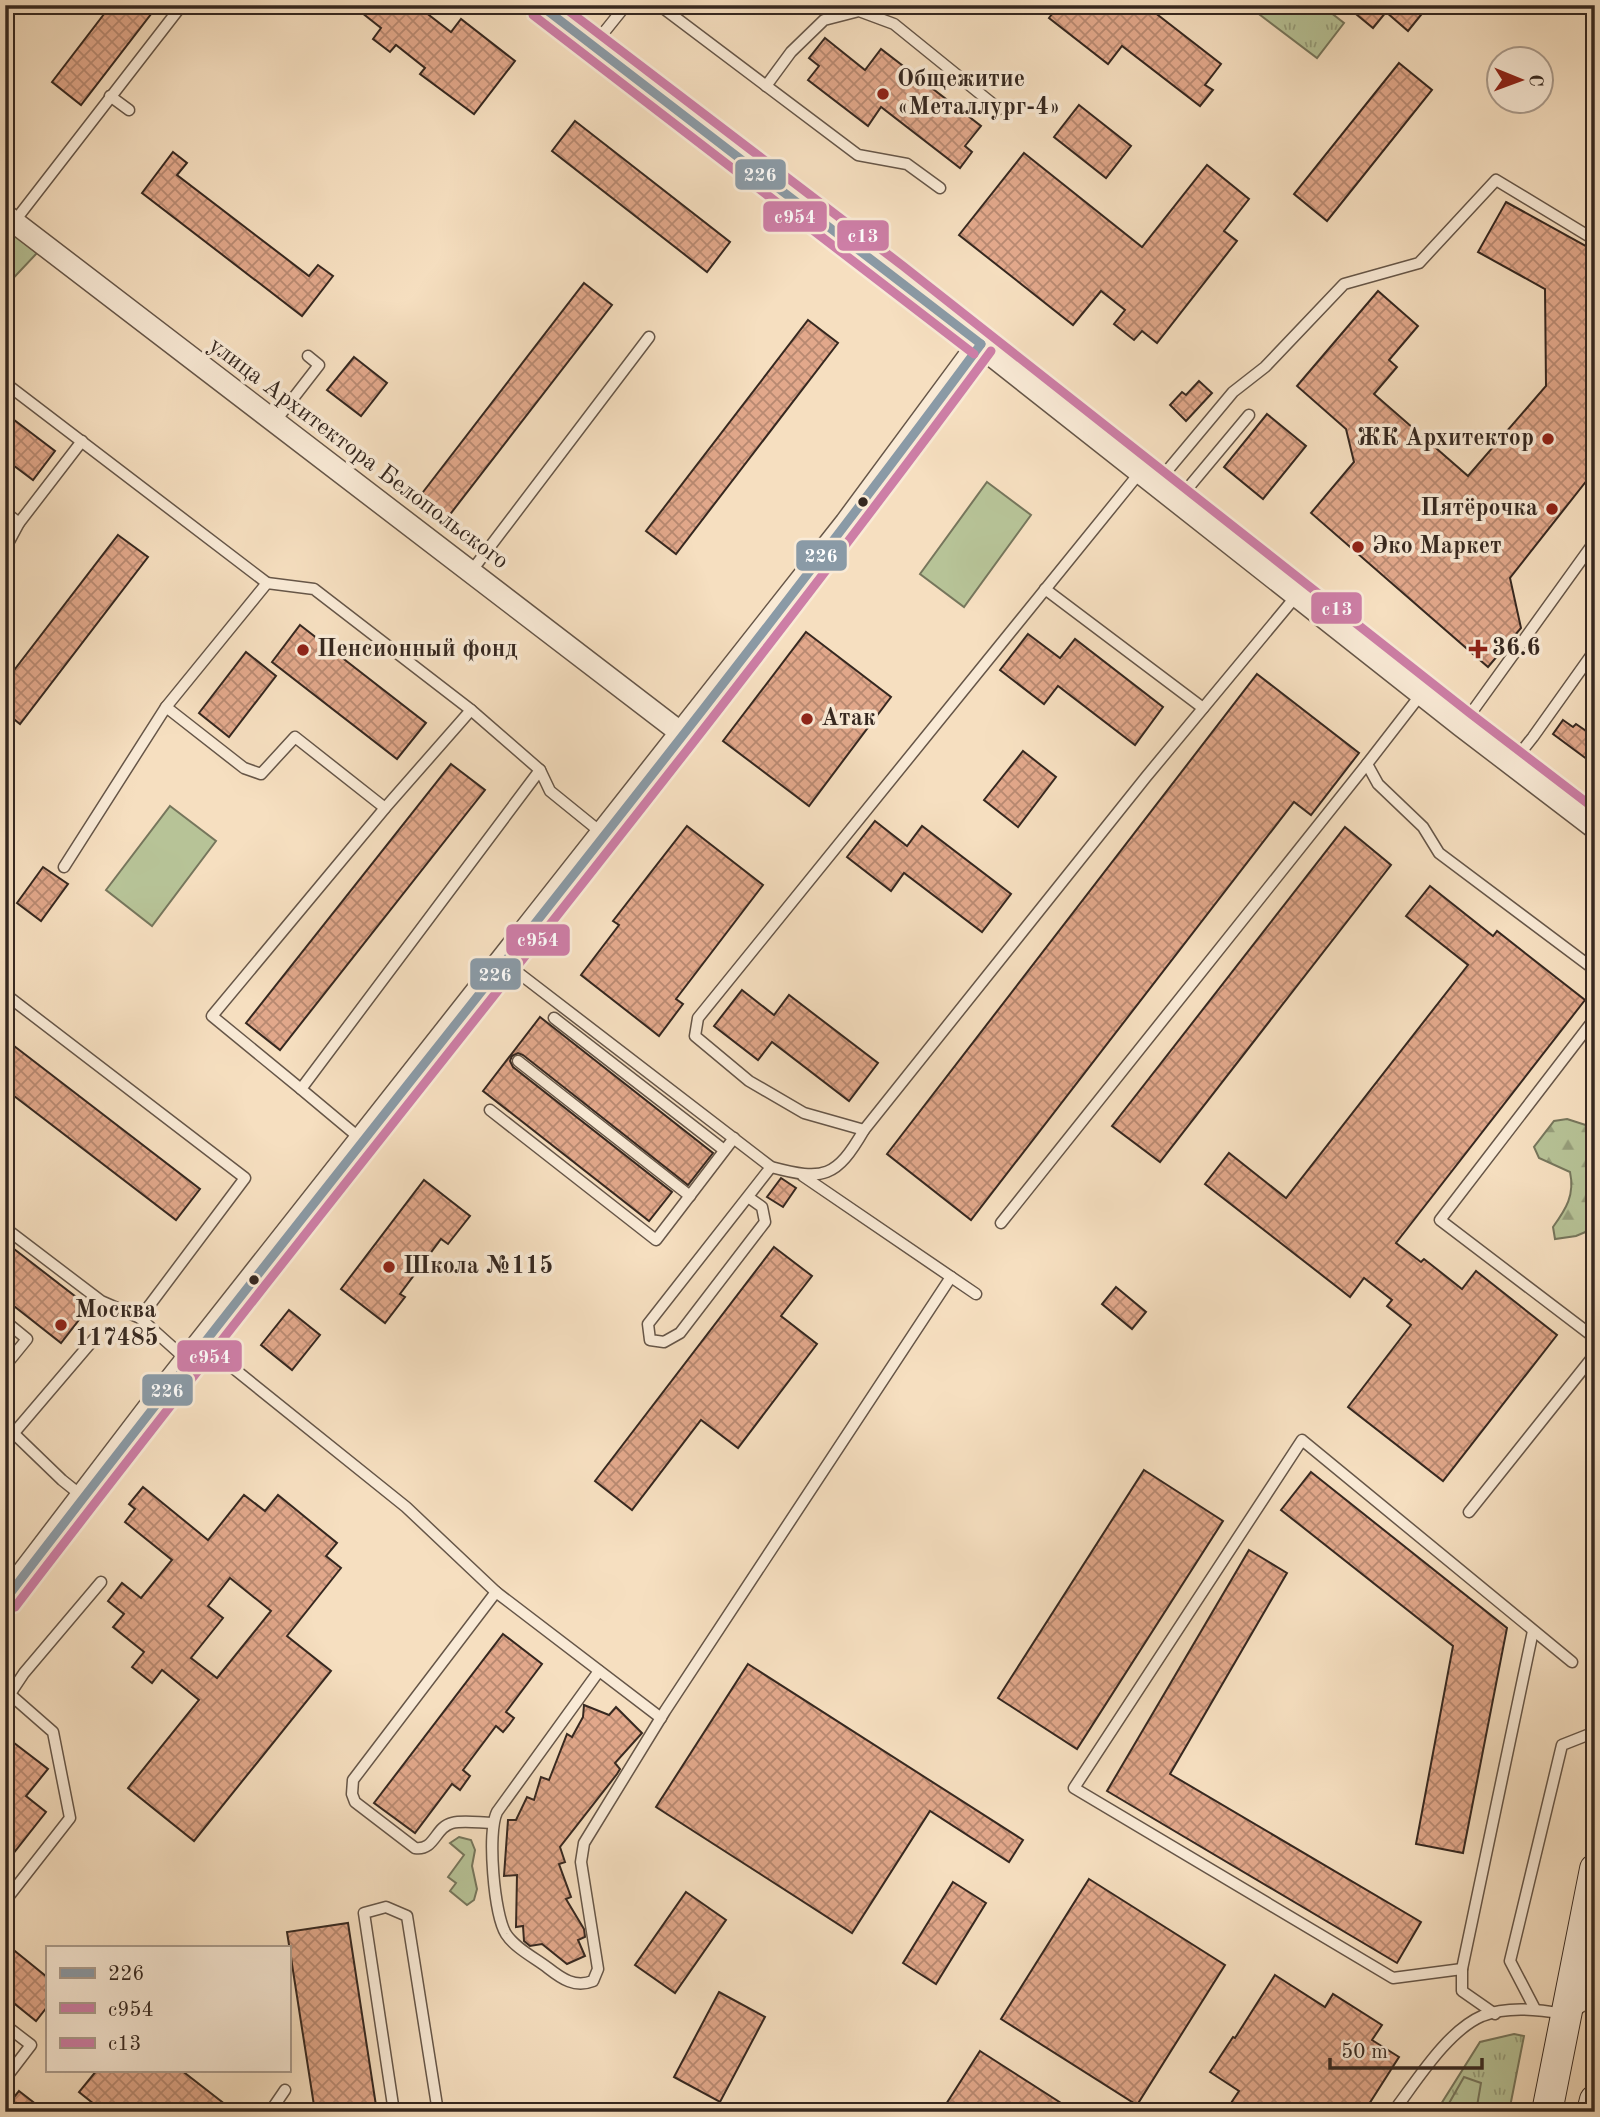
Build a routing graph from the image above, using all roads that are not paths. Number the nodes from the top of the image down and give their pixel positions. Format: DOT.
graph roads {
  1 [pos="182,5"];
  2 [pos="540,5"];
  3 [pos="626,5"];
  4 [pos="659,5"];
  5 [pos="593,46"];
  6 [pos="766,86"];
  7 [pos="110,96"];
  8 [pos="999,109"];
  9 [pos="128,110"];
  10 [pos="940,188"];
  11 [pos="10,218"];
  12 [pos="1595,240"];
  13 [pos="649,337"];
  14 [pos="982,344"];
  15 [pos="308,356"];
  16 [pos="5,383"];
  17 [pos="1249,415"];
  18 [pos="274,423"];
  19 [pos="82,441"];
  20 [pos="1149,477"];
  21 [pos="1178,500"];
  22 [pos="5,513"];
  23 [pos="19,523"];
  24 [pos="1595,541"];
  25 [pos="5,549"];
  26 [pos="470,573"];
  27 [pos="267,583"];
  28 [pos="1045,589"];
  29 [pos="1298,594"];
  30 [pos="1595,650"];
  31 [pos="1423,692"];
  32 [pos="166,707"];
  33 [pos="1203,708"];
  34 [pos="471,710"];
  35 [pos="1464,724"];
  36 [pos="681,733"];
  37 [pos="1513,762"];
  38 [pos="1367,764"];
  39 [pos="540,771"];
  40 [pos="385,808"];
  41 [pos="1595,825"];
  42 [pos="603,834"];
  43 [pos="64,867"];
  44 [pos="502,961"];
  45 [pos="1595,970"];
  46 [pos="5,994"];
  47 [pos="554,1018"];
  48 [pos="1595,1018"];
  49 [pos="518,1061"];
  50 [pos="302,1088"];
  51 [pos="490,1110"];
  52 [pos="864,1130"];
  53 [pos="734,1138"];
  54 [pos="362,1140"];
  55 [pos="724,1150"];
  56 [pos="771,1167"];
  57 [pos="803,1176"];
  58 [pos="690,1196"];
  59 [pos="748,1197"];
  60 [pos="1001,1223"];
  61 [pos="5,1228"];
  62 [pos="951,1277"];
  63 [pos="976,1294"];
  64 [pos="140,1318"];
  65 [pos="5,1321"];
  66 [pos="1595,1338"];
  67 [pos="94,1339"];
  68 [pos="195,1352"];
  69 [pos="1595,1354"];
  70 [pos="5,1366"];
  71 [pos="5,1425"];
  72 [pos="13,1434"];
  73 [pos="85,1498"];
  74 [pos="1469,1512"];
  75 [pos="101,1582"];
  76 [pos="496,1592"];
  77 [pos="5,1600"];
  78 [pos="1533,1631"];
  79 [pos="1572,1662"];
  80 [pos="599,1671"];
  81 [pos="7,1692"];
  82 [pos="661,1718"];
  83 [pos="1595,1732"];
  84 [pos="493,1823"];
  85 [pos="1595,1869"];
  86 [pos="5,1893"];
  87 [pos="1462,1969"];
  88 [pos="1595,1999"];
  89 [pos="1535,2009"];
  90 [pos="1495,2014"];
  91 [pos="1566,2014"];
  92 [pos="5,2025"];
  93 [pos="5,2079"];
  94 [pos="285,2090"];
  95 [pos="1595,2100"];
  96 [pos="270,2112"];
  97 [pos="394,2112"];
  98 [pos="438,2112"];
  99 [pos="1393,2112"];
  100 [pos="1547,2112"];
  101 [pos="1592,2112"];
  1 -- 7 [label="lane"];
  2 -- 5 [label="street"];
  3 -- 5 [label="lane"];
  4 -- 6 [label="lane"];
  5 -- 14 [label="street"];
  6 -- 8 [label="lane"];
  6 -- 10 [label="lane"];
  7 -- 9 [label="lane"];
  7 -- 11 [label="lane"];
  11 -- 18 [label="street, улица Архитектора Белопольского"];
  12 -- 20 [label="lane"];
  13 -- 26 [label="lane"];
  14 -- 20 [label="street"];
  14 -- 36 [label="street"];
  15 -- 18 [label="lane"];
  16 -- 19 [label="lane"];
  17 -- 21 [label="lane"];
  18 -- 26 [label="street, улица Архитектора Белопольского"];
  19 -- 23 [label="lane"];
  19 -- 27 [label="lane"];
  20 -- 21 [label="street"];
  20 -- 28 [label="lane"];
  21 -- 29 [label="street"];
  22 -- 23 [label="lane"];
  23 -- 25 [label="lane"];
  24 -- 35 [label="lane"];
  26 -- 36 [label="street, улица Архитектора Белопольского"];
  27 -- 32 [label="lane"];
  27 -- 34 [label="lane"];
  28 -- 33 [label="lane"];
  28 -- 52 [label="lane"];
  29 -- 31 [label="street"];
  29 -- 33 [label="lane"];
  30 -- 37 [label="lane"];
  31 -- 35 [label="street"];
  31 -- 38 [label="lane"];
  32 -- 40 [label="lane"];
  32 -- 43 [label="lane"];
  33 -- 52 [label="lane"];
  34 -- 39 [label="lane"];
  34 -- 40 [label="lane"];
  35 -- 37 [label="street"];
  36 -- 42 [label="street"];
  37 -- 41 [label="street"];
  38 -- 45 [label="lane"];
  38 -- 60 [label="lane"];
  39 -- 42 [label="lane"];
  39 -- 50 [label="lane"];
  40 -- 50 [label="lane"];
  42 -- 44 [label="street"];
  44 -- 53 [label="lane"];
  44 -- 54 [label="street"];
  46 -- 64 [label="lane"];
  47 -- 55 [label="lane"];
  48 -- 66 [label="lane"];
  49 -- 58 [label="lane"];
  50 -- 54 [label="lane"];
  51 -- 58 [label="lane"];
  52 -- 57 [label="lane"];
  53 -- 55 [label="lane"];
  53 -- 56 [label="lane"];
  54 -- 68 [label="street"];
  55 -- 58 [label="lane"];
  56 -- 57 [label="lane"];
  56 -- 59 [label="lane"];
  57 -- 62 [label="lane"];
  59 -- 59 [label="lane"];
  61 -- 64 [label="lane"];
  62 -- 63 [label="lane"];
  62 -- 82 [label="lane"];
  64 -- 68 [label="lane"];
  65 -- 70 [label="lane"];
  67 -- 72 [label="lane"];
  68 -- 73 [label="street"];
  68 -- 76 [label="lane"];
  69 -- 74 [label="lane"];
  71 -- 72 [label="lane"];
  72 -- 73 [label="lane"];
  73 -- 77 [label="street"];
  75 -- 81 [label="lane"];
  76 -- 80 [label="lane"];
  76 -- 84 [label="lane"];
  78 -- 79 [label="lane"];
  78 -- 87 [label="lane"];
  78 -- 87 [label="lane"];
  80 -- 82 [label="lane"];
  80 -- 84 [label="lane"];
  81 -- 86 [label="lane"];
  82 -- 84 [label="lane"];
  83 -- 89 [label="lane"];
  85 -- 91 [label="main road"];
  87 -- 90 [label="lane"];
  88 -- 91 [label="street"];
  89 -- 90 [label="lane"];
  89 -- 91 [label="lane"];
  90 -- 99 [label="lane"];
  91 -- 100 [label="main road"];
  92 -- 93 [label="lane"];
  94 -- 96 [label="lane"];
  95 -- 101 [label="main road"];
  97 -- 98 [label="lane"];
}
